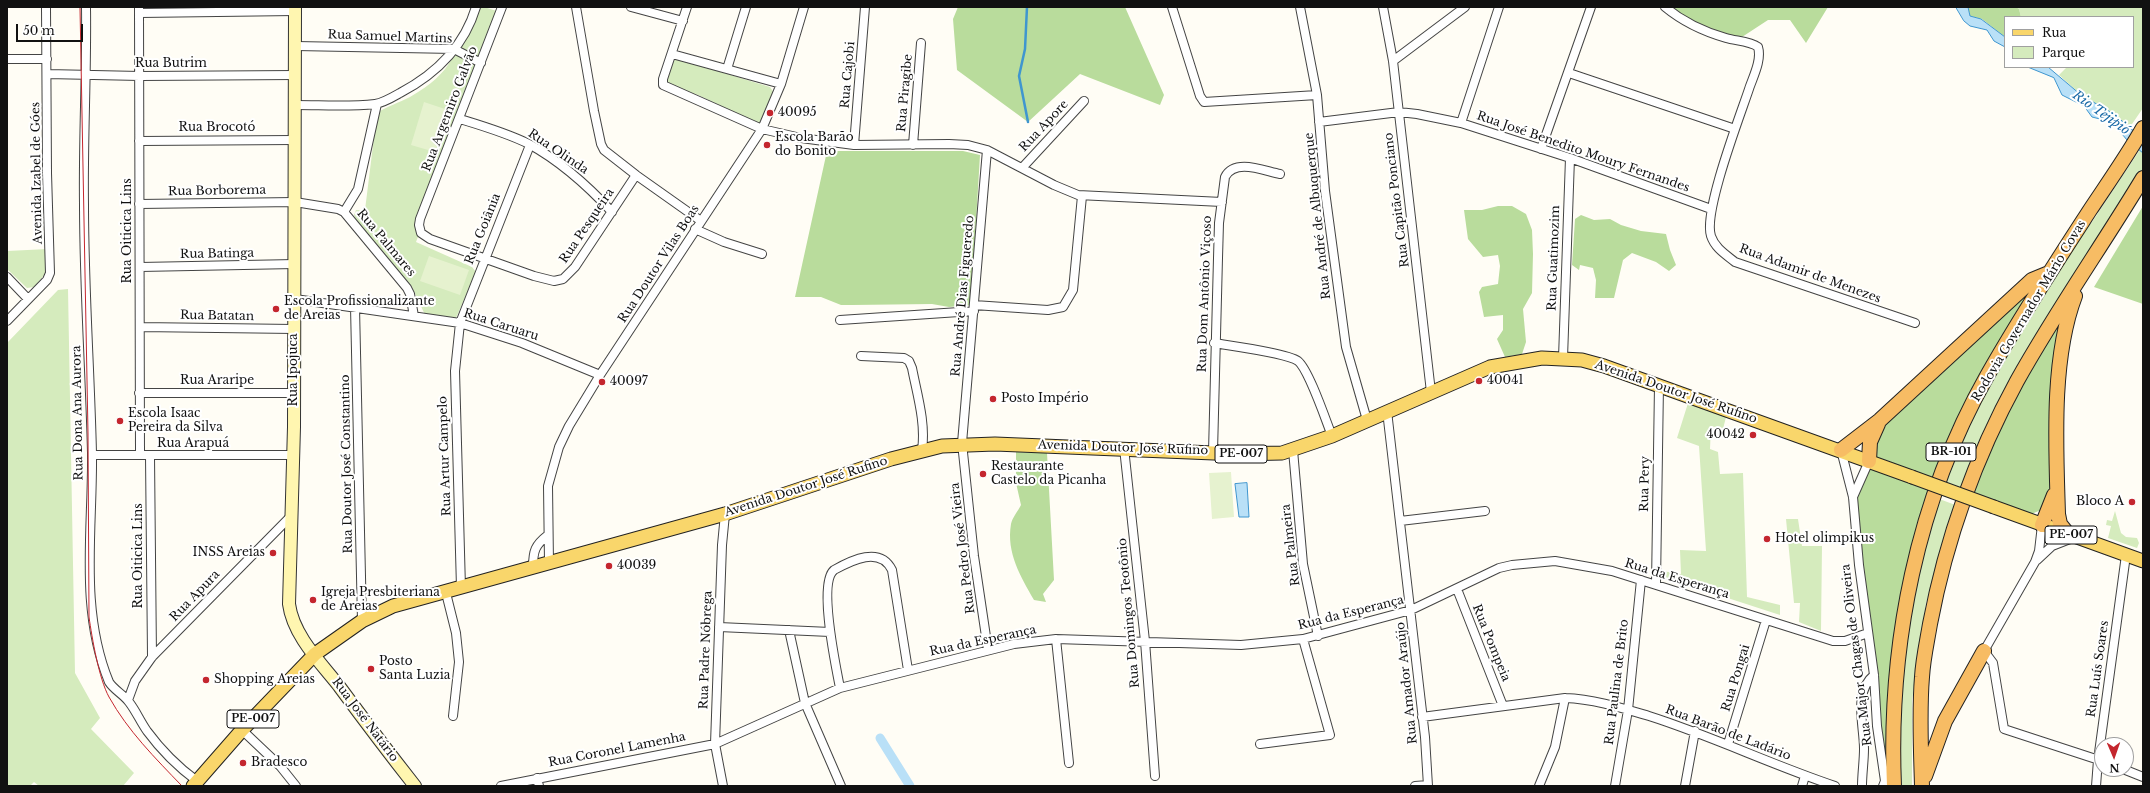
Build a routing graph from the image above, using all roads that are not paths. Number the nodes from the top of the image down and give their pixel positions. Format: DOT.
graph roads {
  1 [pos="46,7"];
  2 [pos="86,7"];
  3 [pos="476,7"];
  4 [pos="502,7"];
  5 [pos="576,7"];
  6 [pos="631,7"];
  7 [pos="687,7"];
  8 [pos="746,7"];
  9 [pos="804,7"];
  10 [pos="865,7"];
  11 [pos="1172,7"];
  12 [pos="1300,7"];
  13 [pos="1383,7"];
  14 [pos="1465,7"];
  15 [pos="1499,7"];
  16 [pos="1591,7"];
  17 [pos="1665,7"];
  18 [pos="295,9"];
  19 [pos="139,10"];
  20 [pos="683,21"];
  21 [pos="921,43"];
  22 [pos="296,46"];
  23 [pos="454,49"];
  24 [pos="672,54"];
  25 [pos="7,59"];
  26 [pos="47,59"];
  27 [pos="1393,61"];
  28 [pos="481,63"];
  29 [pos="727,69"];
  30 [pos="1569,73"];
  31 [pos="47,74"];
  32 [pos="87,74"];
  33 [pos="296,75"];
  34 [pos="140,76"];
  35 [pos="781,84"];
  36 [pos="1317,95"];
  37 [pos="1084,101"];
  38 [pos="377,104"];
  39 [pos="296,105"];
  40 [pos="1399,112"];
  41 [pos="460,119"];
  42 [pos="1319,122"];
  43 [pos="1461,123"];
  44 [pos="2143,128"];
  45 [pos="762,129"];
  46 [pos="1735,129"];
  47 [pos="139,140"];
  48 [pos="295,140"];
  49 [pos="854,144"];
  50 [pos="530,145"];
  51 [pos="913,145"];
  52 [pos="1541,149"];
  53 [pos="987,150"];
  54 [pos="1570,158"];
  55 [pos="1022,168"];
  56 [pos="1280,174"];
  57 [pos="636,175"];
  58 [pos="2143,178"];
  59 [pos="1082,196"];
  60 [pos="295,202"];
  61 [pos="1222,202"];
  62 [pos="140,204"];
  63 [pos="1711,209"];
  64 [pos="344,212"];
  65 [pos="612,212"];
  66 [pos="701,221"];
  67 [pos="695,229"];
  68 [pos="762,254"];
  69 [pos="484,258"];
  70 [pos="295,264"];
  71 [pos="140,267"];
  72 [pos="2049,273"];
  73 [pos="7,277"];
  74 [pos="2082,278"];
  75 [pos="28,299"];
  76 [pos="295,299"];
  77 [pos="355,307"];
  78 [pos="974,308"];
  79 [pos="414,316"];
  80 [pos="840,320"];
  81 [pos="7,321"];
  82 [pos="460,323"];
  83 [pos="1915,323"];
  84 [pos="140,327"];
  85 [pos="294,329"];
  86 [pos="1214,343"];
  87 [pos="860,356"];
  88 [pos="1563,358"];
  89 [pos="600,375"];
  90 [pos="1659,385"];
  91 [pos="1431,392"];
  92 [pos="139,393"];
  93 [pos="294,393"];
  94 [pos="1387,411"];
  95 [pos="1367,420"];
  96 [pos="1880,420"];
  97 [pos="1332,436"];
  98 [pos="962,443"];
  99 [pos="1124,448"];
  100 [pos="922,450"];
  101 [pos="1293,450"];
  102 [pos="1841,450"];
  103 [pos="1213,452"];
  104 [pos="92,455"];
  105 [pos="294,455"];
  106 [pos="140,456"];
  107 [pos="150,456"];
  108 [pos="1869,461"];
  109 [pos="2057,487"];
  110 [pos="1853,497"];
  111 [pos="1485,511"];
  112 [pos="725,514"];
  113 [pos="291,516"];
  114 [pos="1400,521"];
  115 [pos="2042,525"];
  116 [pos="548,535"];
  117 [pos="2072,536"];
  118 [pos="2126,555"];
  119 [pos="2143,561"];
  120 [pos="2035,562"];
  121 [pos="549,563"];
  122 [pos="533,567"];
  123 [pos="1642,580"];
  124 [pos="1656,584"];
  125 [pos="461,588"];
  126 [pos="1457,590"];
  127 [pos="446,593"];
  128 [pos="1411,610"];
  129 [pos="1766,620"];
  130 [pos="362,621"];
  131 [pos="719,627"];
  132 [pos="789,630"];
  133 [pos="830,632"];
  134 [pos="1868,632"];
  135 [pos="1318,636"];
  136 [pos="1056,638"];
  137 [pos="1304,639"];
  138 [pos="1145,641"];
  139 [pos="988,650"];
  140 [pos="1984,651"];
  141 [pos="315,654"];
  142 [pos="152,657"];
  143 [pos="908,670"];
  144 [pos="1874,674"];
  145 [pos="840,688"];
  146 [pos="1566,698"];
  147 [pos="128,700"];
  148 [pos="805,703"];
  149 [pos="1503,706"];
  150 [pos="1628,710"];
  151 [pos="453,716"];
  152 [pos="1422,718"];
  153 [pos="242,730"];
  154 [pos="1696,731"];
  155 [pos="736,735"];
  156 [pos="2103,737"];
  157 [pos="715,744"];
  158 [pos="1260,744"];
  159 [pos="1728,744"];
  160 [pos="2094,758"];
  161 [pos="1069,763"];
  162 [pos="1155,776"];
  163 [pos="1805,776"];
  164 [pos="538,782"];
  165 [pos="195,784"];
  166 [pos="1428,785"];
  167 [pos="1887,785"];
  168 [pos="1922,785"];
  169 [pos="296,786"];
  170 [pos="415,786"];
  171 [pos="502,786"];
  172 [pos="723,786"];
  173 [pos="841,786"];
  174 [pos="1415,786"];
  175 [pos="1539,786"];
  176 [pos="1615,786"];
  177 [pos="1685,786"];
  178 [pos="1802,786"];
  179 [pos="1835,786"];
  180 [pos="1862,786"];
  1 -- 26 [label="street, Avenida Izabel de Góes"];
  2 -- 32 [label="street, Rua Dona Ana Aurora"];
  3 -- 23 [label="street, Rua Argemiro Galvão"];
  4 -- 28 [label="street, Rua Argemiro Galvão"];
  5 -- 57 [label="street"];
  6 -- 20 [label="street"];
  7 -- 20 [label="street"];
  8 -- 29 [label="street"];
  9 -- 35 [label="street, Rua Doutor Vilas Boas"];
  10 -- 49 [label="street, Rua Cajobi"];
  11 -- 36 [label="street"];
  12 -- 36 [label="street, Rua André de Albuquerque"];
  13 -- 27 [label="street, Rua Capitão Ponciano"];
  14 -- 27 [label="street"];
  15 -- 43 [label="street"];
  16 -- 30 [label="street"];
  17 -- 46 [label="street, Rua Adamir de Menezes"];
  18 -- 19 [label="street"];
  18 -- 22 [label="main road, Rua Ipojuca"];
  19 -- 34 [label="street, Rua Oiticica Lins"];
  20 -- 24 [label="street"];
  21 -- 51 [label="street, Rua Piragibe"];
  22 -- 23 [label="street, Rua Samuel Martins"];
  22 -- 33 [label="main road, Rua Ipojuca"];
  23 -- 28 [label="street, Rua Samuel Martins"];
  23 -- 38 [label="street, Rua Argemiro Galvão"];
  24 -- 29 [label="street"];
  24 -- 45 [label="street, Rua Dom Antônio Viçoso"];
  25 -- 26 [label="street"];
  26 -- 31 [label="street, Avenida Izabel de Góes"];
  27 -- 40 [label="street, Rua Capitão Ponciano"];
  28 -- 41 [label="street, Rua Argemiro Galvão"];
  29 -- 35 [label="street"];
  30 -- 46 [label="street"];
  30 -- 52 [label="street"];
  31 -- 32 [label="street, Rua Butrim"];
  31 -- 75 [label="street, Avenida Izabel de Góes"];
  32 -- 34 [label="street, Rua Butrim"];
  32 -- 104 [label="street, Rua Dona Ana Aurora"];
  33 -- 34 [label="street, Rua Butrim"];
  33 -- 39 [label="main road, Rua Ipojuca"];
  34 -- 47 [label="street, Rua Oiticica Lins"];
  35 -- 45 [label="street, Rua Doutor Vilas Boas"];
  36 -- 42 [label="street, Rua André de Albuquerque"];
  37 -- 55 [label="street, Rua Apore"];
  38 -- 39 [label="street"];
  38 -- 64 [label="street"];
  39 -- 48 [label="main road, Rua Ipojuca"];
  40 -- 42 [label="street, Rua José Benedito Moury Fernandes"];
  40 -- 43 [label="street, Rua José Benedito Moury Fernandes"];
  40 -- 91 [label="street, Rua Capitão Ponciano"];
  41 -- 50 [label="street, Rua Olinda"];
  41 -- 69 [label="street, Rua Argemiro Galvão"];
  42 -- 95 [label="street, Rua André de Albuquerque"];
  43 -- 52 [label="street, Rua José Benedito Moury Fernandes"];
  44 -- 72 [label="highway, Rodovia Governador Mário Covas / BR-101"];
  45 -- 49 [label="street, Rua Dom Antônio Viçoso"];
  45 -- 66 [label="street, Rua Doutor Vilas Boas"];
  46 -- 63 [label="street, Rua Adamir de Menezes"];
  47 -- 48 [label="street, Rua Brocotó"];
  47 -- 62 [label="street, Rua Oiticica Lins"];
  48 -- 60 [label="main road, Rua Ipojuca"];
  49 -- 51 [label="street, Rua Dom Antônio Viçoso"];
  50 -- 65 [label="street, Rua Olinda"];
  50 -- 69 [label="street, Rua Goiânia"];
  51 -- 53 [label="street, Rua Dom Antônio Viçoso"];
  52 -- 54 [label="street, Rua José Benedito Moury Fernandes"];
  53 -- 55 [label="street, Rua Dom Antônio Viçoso"];
  53 -- 78 [label="street, Rua André Dias Figueredo"];
  54 -- 63 [label="street, Rua José Benedito Moury Fernandes"];
  54 -- 88 [label="street, Rua Guatimozim"];
  55 -- 59 [label="street, Rua Dom Antônio Viçoso"];
  56 -- 61 [label="street"];
  57 -- 65 [label="street, Rua Pesqueira"];
  57 -- 66 [label="street"];
  58 -- 74 [label="highway, BR-101"];
  59 -- 61 [label="street, Rua Dom Antônio Viçoso"];
  59 -- 78 [label="street"];
  60 -- 62 [label="street, Rua Borborema"];
  60 -- 64 [label="street, Rua Palmares"];
  60 -- 70 [label="main road, Rua Ipojuca"];
  61 -- 86 [label="street, Rua Dom Antônio Viçoso"];
  62 -- 71 [label="street, Rua Oiticica Lins"];
  63 -- 83 [label="street, Rua Adamir de Menezes"];
  64 -- 79 [label="street, Rua Palmares"];
  65 -- 69 [label="street, Rua Pesqueira"];
  66 -- 67 [label="street, Rua Doutor Vilas Boas"];
  67 -- 68 [label="street"];
  67 -- 89 [label="street, Rua Doutor Vilas Boas"];
  69 -- 82 [label="street, Rua Goiânia"];
  70 -- 71 [label="street, Rua Batinga"];
  70 -- 76 [label="main road, Rua Ipojuca"];
  71 -- 84 [label="street, Rua Oiticica Lins"];
  72 -- 96 [label="highway"];
  72 -- 167 [label="highway, Rodovia Governador Mário Covas / BR-101"];
  73 -- 75 [label="street"];
  74 -- 109 [label="highway"];
  74 -- 168 [label="highway, BR-101"];
  75 -- 81 [label="street, Avenida Izabel de Góes"];
  76 -- 77 [label="street, Rua Caruaru"];
  76 -- 85 [label="main road, Rua Ipojuca"];
  77 -- 79 [label="street, Rua Caruaru"];
  77 -- 130 [label="street, Rua Doutor José Constantino"];
  78 -- 80 [label="street"];
  78 -- 98 [label="street, Rua André Dias Figueredo"];
  79 -- 82 [label="street, Rua Caruaru"];
  82 -- 89 [label="street, Rua Caruaru"];
  82 -- 125 [label="street, Rua Artur Campelo"];
  84 -- 85 [label="street, Rua Batatan"];
  84 -- 92 [label="street, Rua Oiticica Lins"];
  85 -- 93 [label="main road, Rua Ipojuca"];
  86 -- 97 [label="street"];
  86 -- 103 [label="street, Rua Dom Antônio Viçoso"];
  87 -- 100 [label="street"];
  88 -- 90 [label="main road, Avenida Doutor José Rufino / PE-007"];
  88 -- 91 [label="main road, Avenida Doutor José Rufino / PE-007"];
  89 -- 116 [label="street, Rua Doutor Vilas Boas"];
  90 -- 102 [label="main road, Avenida Doutor José Rufino / PE-007"];
  90 -- 124 [label="street, Rua Pery"];
  91 -- 94 [label="main road, Avenida Doutor José Rufino / PE-007"];
  92 -- 93 [label="street, Rua Araripe"];
  92 -- 106 [label="street, Rua Oiticica Lins"];
  93 -- 105 [label="main road, Rua Ipojuca"];
  94 -- 95 [label="main road, Avenida Doutor José Rufino / PE-007"];
  94 -- 114 [label="street, Rua Amador Araújo"];
  95 -- 97 [label="main road, Avenida Doutor José Rufino / PE-007"];
  96 -- 102 [label="highway"];
  96 -- 108 [label="highway"];
  97 -- 101 [label="main road, Avenida Doutor José Rufino / PE-007"];
  98 -- 99 [label="main road, Avenida Doutor José Rufino / PE-007"];
  98 -- 100 [label="main road, Avenida Doutor José Rufino / PE-007"];
  98 -- 139 [label="street, Rua Pedro José Vieira"];
  99 -- 103 [label="main road, Avenida Doutor José Rufino / PE-007"];
  99 -- 138 [label="street, Rua Domingos Teotônio"];
  100 -- 112 [label="main road, Avenida Doutor José Rufino / PE-007"];
  101 -- 103 [label="main road, Avenida Doutor José Rufino / PE-007"];
  101 -- 135 [label="street, Rua Palmeira"];
  102 -- 108 [label="main road, Avenida Doutor José Rufino / PE-007"];
  102 -- 110 [label="street, Rua Major Chagas de Oliveira"];
  104 -- 106 [label="street, Rua Arapuá"];
  104 -- 147 [label="street, Rua Dona Ana Aurora"];
  105 -- 107 [label="street, Rua Arapuá"];
  105 -- 113 [label="main road, Rua Ipojuca"];
  106 -- 107 [label="street, Rua Arapuá"];
  107 -- 142 [label="street, Rua Oiticica Lins"];
  108 -- 110 [label="street, Rua Major Chagas de Oliveira"];
  108 -- 115 [label="main road, Avenida Doutor José Rufino / PE-007, bridge"];
  109 -- 115 [label="highway"];
  109 -- 117 [label="highway"];
  110 -- 134 [label="street, Rua Major Chagas de Oliveira"];
  111 -- 114 [label="street"];
  112 -- 121 [label="main road, Avenida Doutor José Rufino / PE-007"];
  112 -- 131 [label="street, Rua Padre Nóbrega"];
  113 -- 141 [label="main road, Rua Ipojuca"];
  113 -- 142 [label="street, Rua Apura"];
  114 -- 128 [label="street, Rua Amador Araújo"];
  115 -- 117 [label="main road, Avenida Doutor José Rufino / PE-007"];
  115 -- 120 [label="street"];
  116 -- 121 [label="street, Rua Doutor Vilas Boas"];
  116 -- 122 [label="street"];
  117 -- 118 [label="main road, Avenida Doutor José Rufino / PE-007"];
  117 -- 120 [label="street"];
  118 -- 119 [label="main road, Avenida Doutor José Rufino / PE-007"];
  118 -- 156 [label="street, Rua Luís Soares"];
  120 -- 140 [label="street"];
  121 -- 122 [label="main road, Avenida Doutor José Rufino / PE-007"];
  122 -- 125 [label="main road, Avenida Doutor José Rufino / PE-007"];
  123 -- 124 [label="street, Rua da Esperança"];
  123 -- 126 [label="street, Rua da Esperança"];
  123 -- 150 [label="street, Rua Paulina de Brito"];
  124 -- 129 [label="street, Rua da Esperança"];
  125 -- 127 [label="main road, Avenida Doutor José Rufino / PE-007"];
  126 -- 128 [label="street, Rua da Esperança"];
  126 -- 149 [label="street, Rua Pompeia"];
  127 -- 130 [label="main road, Avenida Doutor José Rufino / PE-007"];
  127 -- 151 [label="street"];
  128 -- 135 [label="street, Rua da Esperança"];
  128 -- 152 [label="street, Rua Amador Araújo"];
  129 -- 134 [label="street, Rua da Esperança"];
  129 -- 159 [label="street, Rua Pongai"];
  130 -- 141 [label="main road, Avenida Doutor José Rufino / PE-007"];
  131 -- 132 [label="street"];
  131 -- 157 [label="street, Rua Padre Nóbrega"];
  132 -- 133 [label="street"];
  132 -- 148 [label="street"];
  133 -- 143 [label="street"];
  133 -- 145 [label="street"];
  134 -- 144 [label="street, Rua Major Chagas de Oliveira"];
  135 -- 137 [label="street, Rua da Esperança"];
  136 -- 138 [label="street, Rua da Esperança"];
  136 -- 139 [label="street, Rua da Esperança"];
  136 -- 161 [label="street"];
  137 -- 138 [label="street, Rua da Esperança"];
  137 -- 158 [label="street"];
  138 -- 162 [label="street, Rua Domingos Teotônio"];
  139 -- 143 [label="street, Rua da Esperança"];
  140 -- 160 [label="street"];
  140 -- 168 [label="highway"];
  141 -- 153 [label="main road, Avenida Doutor José Rufino / PE-007"];
  141 -- 170 [label="main road, Rua José Natário"];
  142 -- 147 [label="street, Rua Apura"];
  143 -- 145 [label="street, Rua da Esperança"];
  144 -- 167 [label="street, Rua Major Chagas de Oliveira"];
  144 -- 180 [label="street"];
  145 -- 148 [label="street, Rua da Esperança"];
  146 -- 149 [label="street, Rua Barão de Ladário"];
  146 -- 150 [label="street, Rua Barão de Ladário"];
  146 -- 175 [label="street"];
  147 -- 165 [label="street, Rua Dona Ana Aurora"];
  148 -- 155 [label="street, Rua da Esperança"];
  148 -- 173 [label="street"];
  149 -- 152 [label="street, Rua Barão de Ladário"];
  150 -- 154 [label="street, Rua Barão de Ladário"];
  150 -- 176 [label="street, Rua Paulina de Brito"];
  152 -- 166 [label="street, Rua Amador Araújo"];
  153 -- 165 [label="main road, Avenida Doutor José Rufino / PE-007"];
  153 -- 169 [label="street"];
  154 -- 159 [label="street, Rua Barão de Ladário"];
  154 -- 177 [label="street"];
  155 -- 157 [label="street, Rua Coronel Lamenha"];
  157 -- 164 [label="street, Rua Coronel Lamenha"];
  157 -- 172 [label="street, Rua Padre Nóbrega"];
  159 -- 163 [label="street, Rua Barão de Ladário"];
  163 -- 178 [label="street"];
  163 -- 179 [label="street, Rua Barão de Ladário"];
  164 -- 171 [label="street, Rua Coronel Lamenha"];
  166 -- 174 [label="street"];
}
